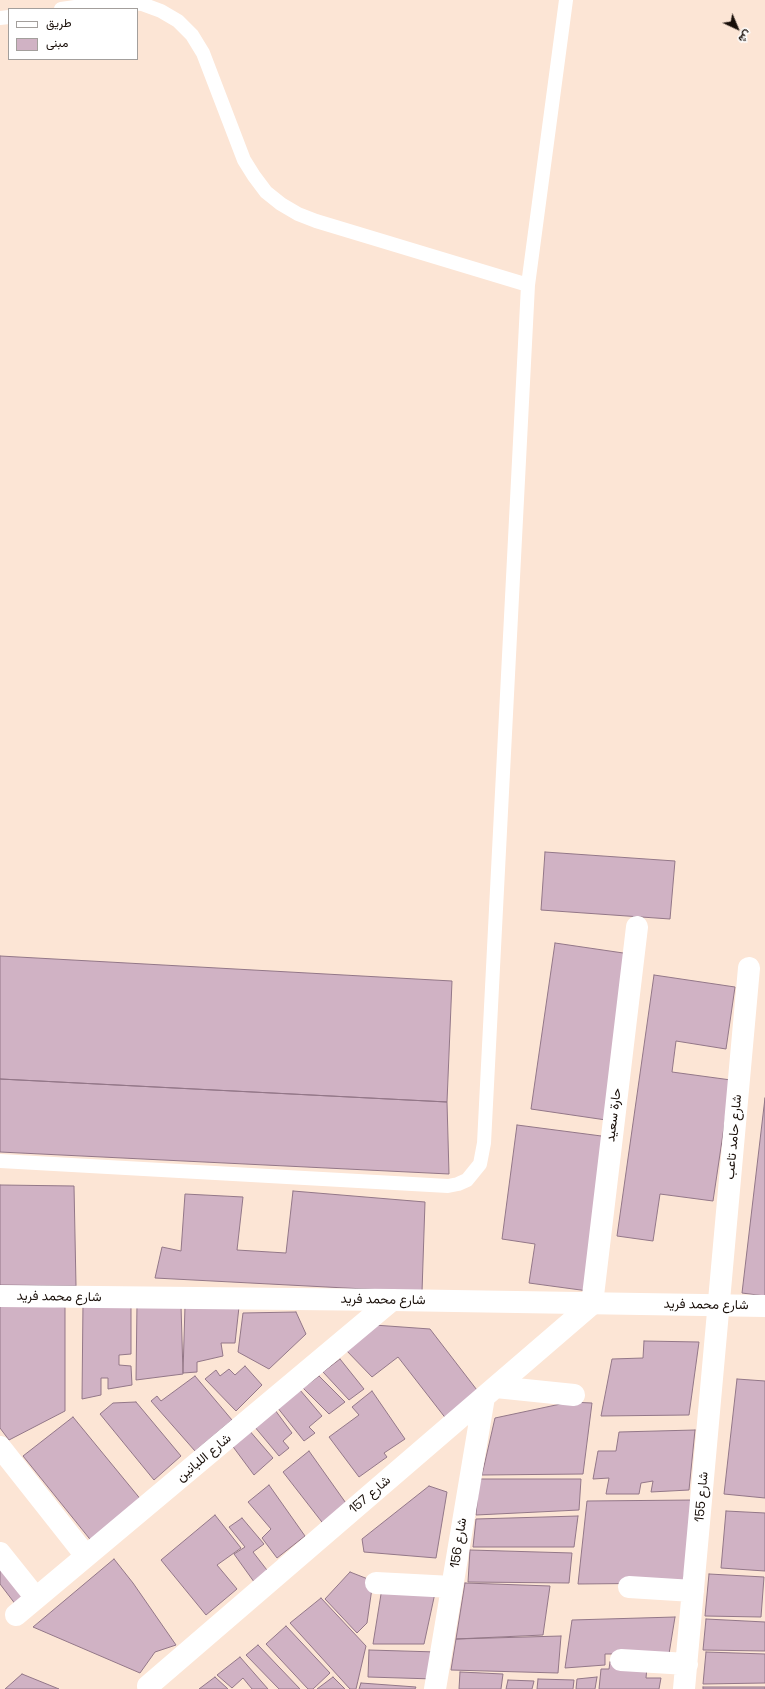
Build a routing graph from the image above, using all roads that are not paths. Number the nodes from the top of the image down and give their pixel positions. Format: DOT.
graph roads {
  1 [pos="566,0"];
  2 [pos="68,8"];
  3 [pos="528,285"];
  4 [pos="636,927"];
  5 [pos="749,968"];
  6 [pos="0,1161"];
  7 [pos="0,1296"];
  8 [pos="392,1300"];
  9 [pos="592,1304"];
  10 [pos="719,1305"];
  11 [pos="765,1306"];
  12 [pos="490,1392"];
  13 [pos="574,1394"];
  14 [pos="0,1447"];
  15 [pos="0,1553"];
  16 [pos="86,1556"];
  17 [pos="376,1583"];
  18 [pos="452,1587"];
  19 [pos="629,1587"];
  20 [pos="693,1591"];
  21 [pos="36,1598"];
  22 [pos="16,1615"];
  23 [pos="621,1660"];
  24 [pos="687,1664"];
  25 [pos="148,1686"];
  26 [pos="435,1689"];
  27 [pos="684,1689"];
  1 -- 3 [label="lane"];
  2 -- 3 [label="lane"];
  3 -- 6 [label="lane"];
  4 -- 9 [label="street, حارة سعيد"];
  5 -- 10 [label="street, شارع حامد تاعب"];
  7 -- 8 [label="street, شارع محمد فريد"];
  8 -- 9 [label="street, شارع محمد فريد"];
  8 -- 16 [label="street, شارع اللبانين"];
  9 -- 10 [label="street, شارع محمد فريد"];
  9 -- 12 [label="street, شارع 157"];
  10 -- 11 [label="street, شارع محمد فريد"];
  10 -- 20 [label="street, شارع 155"];
  12 -- 13 [label="street"];
  12 -- 18 [label="street, شارع 156"];
  12 -- 25 [label="street, شارع 157"];
  14 -- 16 [label="street"];
  15 -- 21 [label="street"];
  16 -- 21 [label="street, شارع اللبانين"];
  17 -- 18 [label="street"];
  18 -- 26 [label="street, شارع 156"];
  19 -- 20 [label="street"];
  20 -- 24 [label="street, شارع 155"];
  21 -- 22 [label="street, شارع اللبانين"];
  23 -- 24 [label="street"];
  24 -- 27 [label="street, شارع 155"];
}
